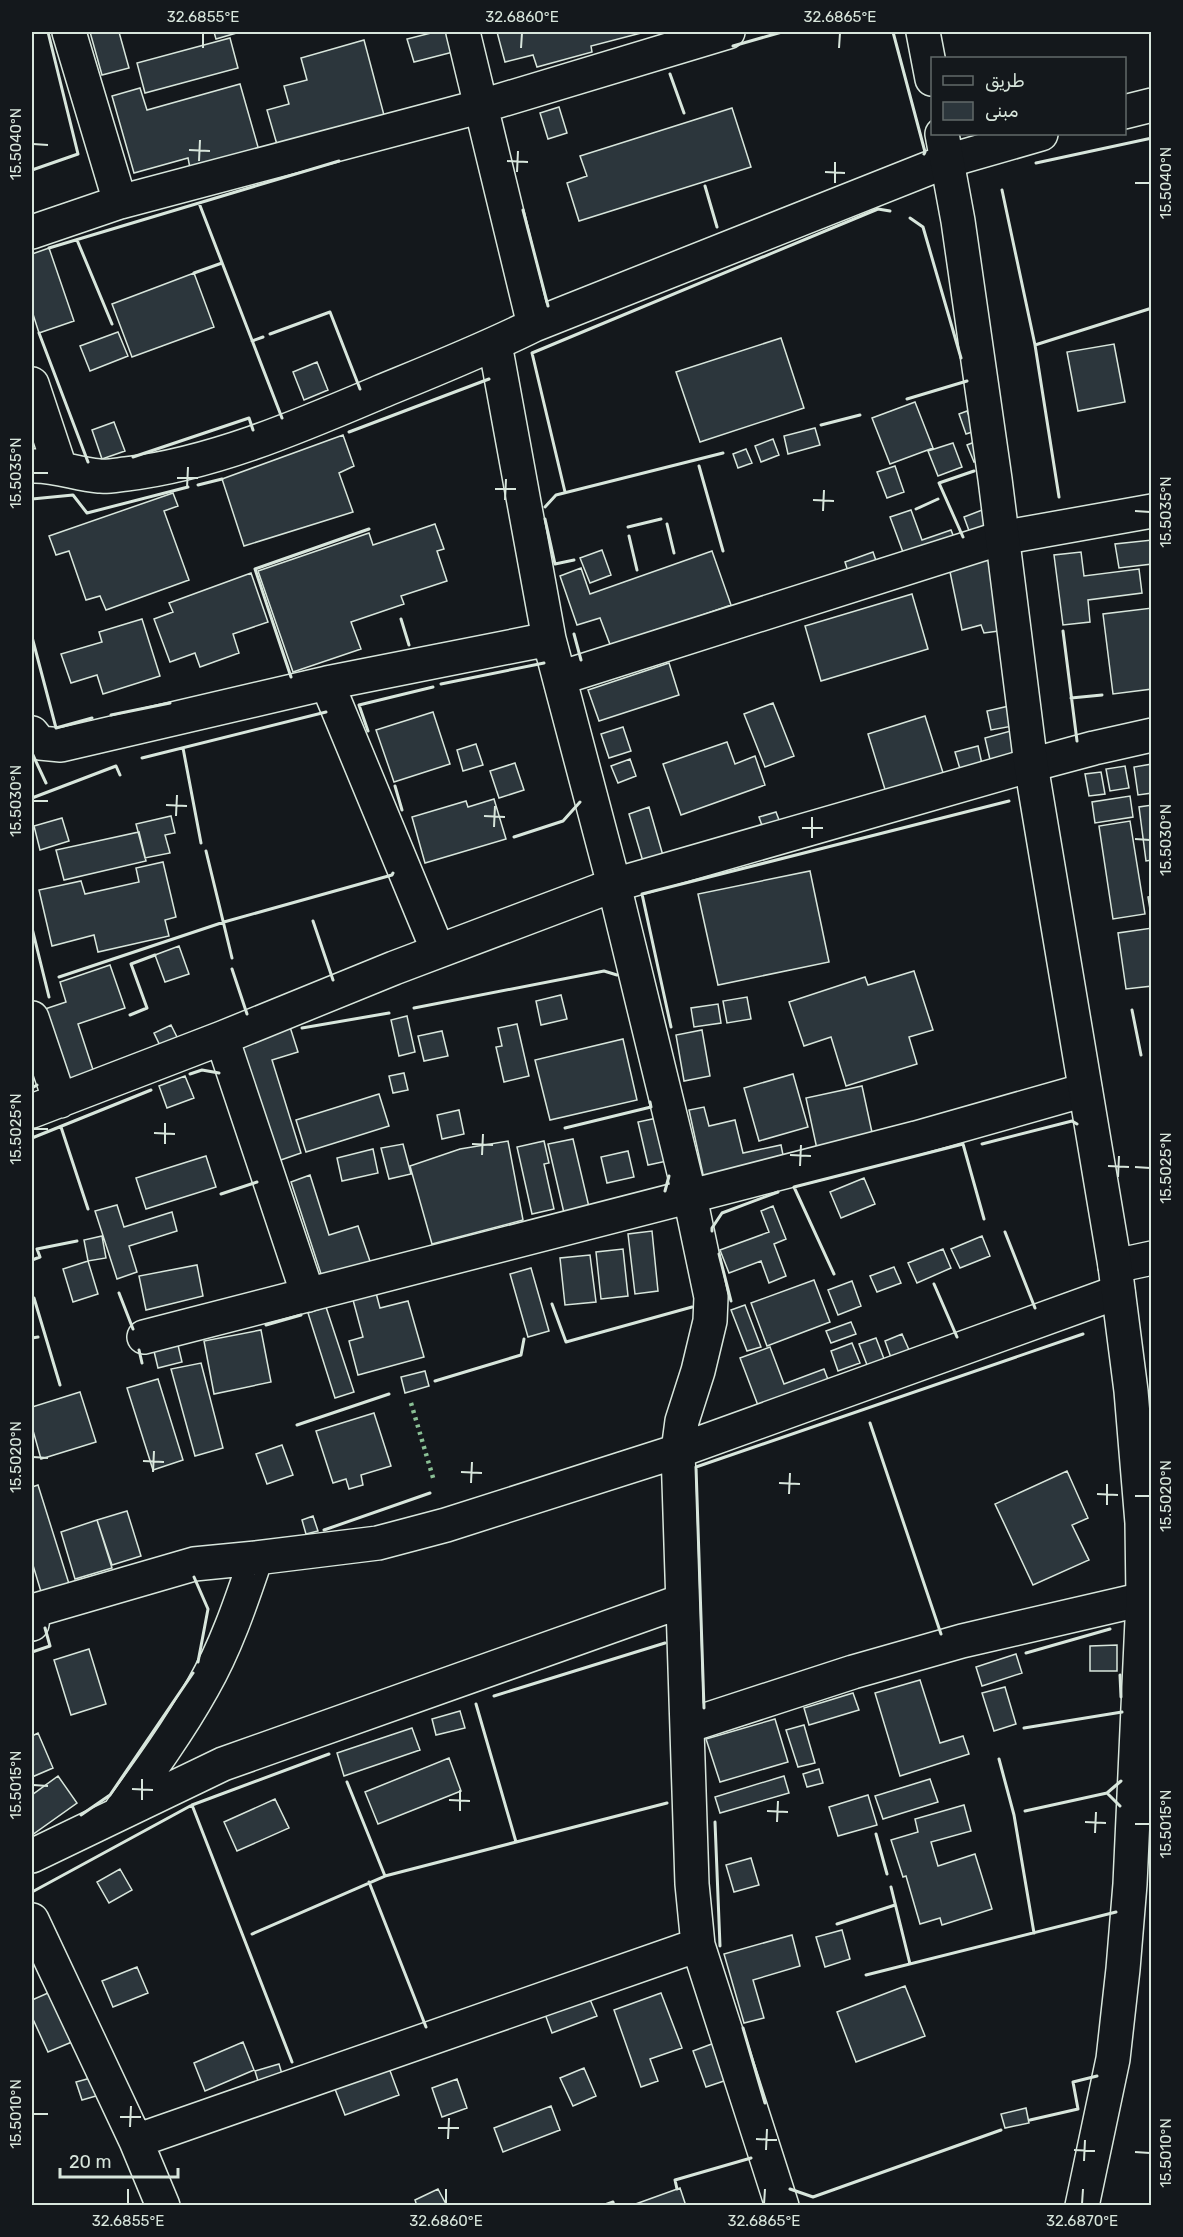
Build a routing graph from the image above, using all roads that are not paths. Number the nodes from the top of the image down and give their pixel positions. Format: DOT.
graph roads {
  1 [pos="69,32"];
  2 [pos="464,32"];
  3 [pos="728,32"];
  4 [pos="923,32"];
  5 [pos="931,70"];
  6 [pos="482,105"];
  7 [pos="1152,105"];
  8 [pos="1126,112"];
  9 [pos="1034,135"];
  10 [pos="945,147"];
  11 [pos="120,202"];
  12 [pos="32,232"];
  13 [pos="534,325"];
  14 [pos="495,344"];
  15 [pos="34,398"];
  16 [pos="46,467"];
  17 [pos="1152,511"];
  18 [pos="1001,538"];
  19 [pos="549,639"];
  20 [pos="560,678"];
  21 [pos="327,683"];
  22 [pos="32,733"];
  23 [pos="1152,735"];
  24 [pos="1031,765"];
  25 [pos="614,885"];
  26 [pos="438,951"];
  27 [pos="32,1018"];
  28 [pos="222,1038"];
  29 [pos="1085,1090"];
  30 [pos="46,1106"];
  31 [pos="690,1197"];
  32 [pos="1152,1258"];
  33 [pos="1117,1279"];
  34 [pos="308,1295"];
  35 [pos="144,1337"];
  36 [pos="678,1451"];
  37 [pos="256,1558"];
  38 [pos="1147,1597"];
  39 [pos="682,1601"];
  40 [pos="32,1624"];
  41 [pos="687,1726"];
  42 [pos="117,1815"];
  43 [pos="32,1856"];
  44 [pos="32,1920"];
  45 [pos="698,1945"];
  46 [pos="136,2141"];
  47 [pos="163,2205"];
  48 [pos="782,2205"];
  49 [pos="1082,2205"];
  1 -- 11 [label="street"];
  2 -- 6 [label="street"];
  3 -- 6 [label="street"];
  4 -- 5 [label="street"];
  6 -- 11 [label="street"];
  6 -- 13 [label="street"];
  7 -- 8 [label="street"];
  9 -- 10 [label="street"];
  10 -- 13 [label="street"];
  10 -- 18 [label="street"];
  11 -- 12 [label="street"];
  13 -- 14 [label="street"];
  14 -- 16 [label="street"];
  14 -- 19 [label="street"];
  15 -- 16 [label="street"];
  17 -- 18 [label="street"];
  18 -- 20 [label="street"];
  18 -- 24 [label="street"];
  19 -- 20 [label="street"];
  19 -- 21 [label="street"];
  20 -- 25 [label="street"];
  21 -- 22 [label="street"];
  21 -- 26 [label="street"];
  23 -- 24 [label="street"];
  24 -- 25 [label="street"];
  24 -- 29 [label="street"];
  25 -- 26 [label="street"];
  25 -- 31 [label="street"];
  26 -- 28 [label="street"];
  27 -- 30 [label="street"];
  28 -- 30 [label="street"];
  28 -- 34 [label="street"];
  29 -- 31 [label="street"];
  29 -- 33 [label="street"];
  31 -- 34 [label="street"];
  31 -- 36 [label="street"];
  32 -- 33 [label="street"];
  33 -- 36 [label="street"];
  33 -- 38 [label="street"];
  34 -- 35 [label="street"];
  36 -- 37 [label="street"];
  36 -- 39 [label="street"];
  37 -- 40 [label="street"];
  37 -- 42 [label="street"];
  38 -- 41 [label="street"];
  38 -- 49 [label="street"];
  39 -- 41 [label="street"];
  39 -- 42 [label="street"];
  41 -- 45 [label="street"];
  42 -- 43 [label="street"];
  44 -- 46 [label="street"];
  45 -- 46 [label="street"];
  45 -- 48 [label="street"];
  46 -- 47 [label="street"];
}
